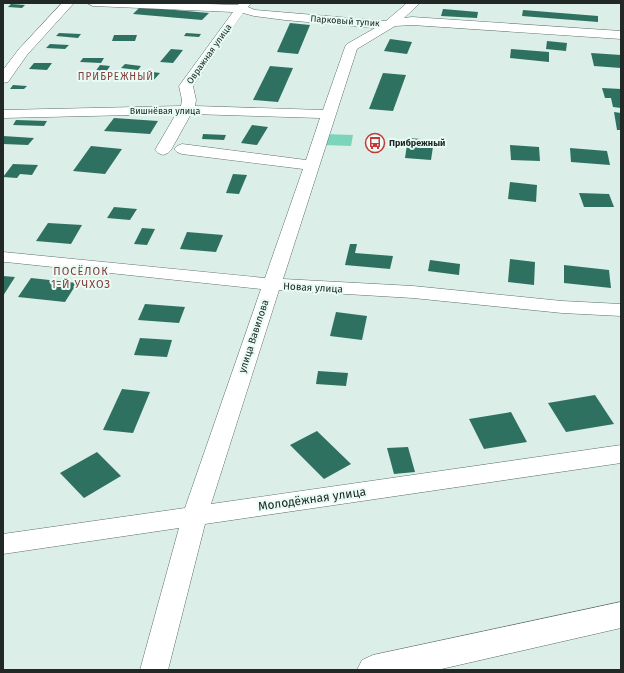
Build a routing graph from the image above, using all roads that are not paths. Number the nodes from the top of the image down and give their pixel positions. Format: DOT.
graph roads {
  1 [pos="68,3"];
  2 [pos="93,3"];
  3 [pos="414,3"];
  4 [pos="243,6"];
  5 [pos="390,24"];
  6 [pos="621,35"];
  7 [pos="3,79"];
  8 [pos="187,110"];
  9 [pos="3,114"];
  10 [pos="328,114"];
  11 [pos="182,149"];
  12 [pos="163,150"];
  13 [pos="311,165"];
  14 [pos="6,257"];
  15 [pos="270,284"];
  16 [pos="621,310"];
  17 [pos="621,454"];
  18 [pos="194,517"];
  19 [pos="3,544"];
  20 [pos="621,615"];
  21 [pos="154,670"];
  22 [pos="373,670"];
  1 -- 7 [label="street"];
  2 -- 4 [label="street, Парковый тупик"];
  3 -- 5 [label="street"];
  4 -- 5 [label="street, Парковый тупик"];
  4 -- 8 [label="street, Овражная улица"];
  5 -- 6 [label="street, Парковый тупик"];
  5 -- 10 [label="street, улица Вавилова"];
  8 -- 9 [label="street, Вишнёвая улица"];
  8 -- 10 [label="street, Вишнёвая улица"];
  8 -- 12 [label="street"];
  10 -- 13 [label="street, улица Вавилова"];
  11 -- 13 [label="street"];
  13 -- 15 [label="street, улица Вавилова"];
  14 -- 15 [label="street, Новая улица"];
  15 -- 16 [label="street, Новая улица"];
  15 -- 18 [label="street, улица Вавилова"];
  17 -- 18 [label="street, Молодёжная улица"];
  18 -- 19 [label="street, Молодёжная улица"];
  18 -- 21 [label="street, улица Вавилова"];
  20 -- 22 [label="main road"];
}
